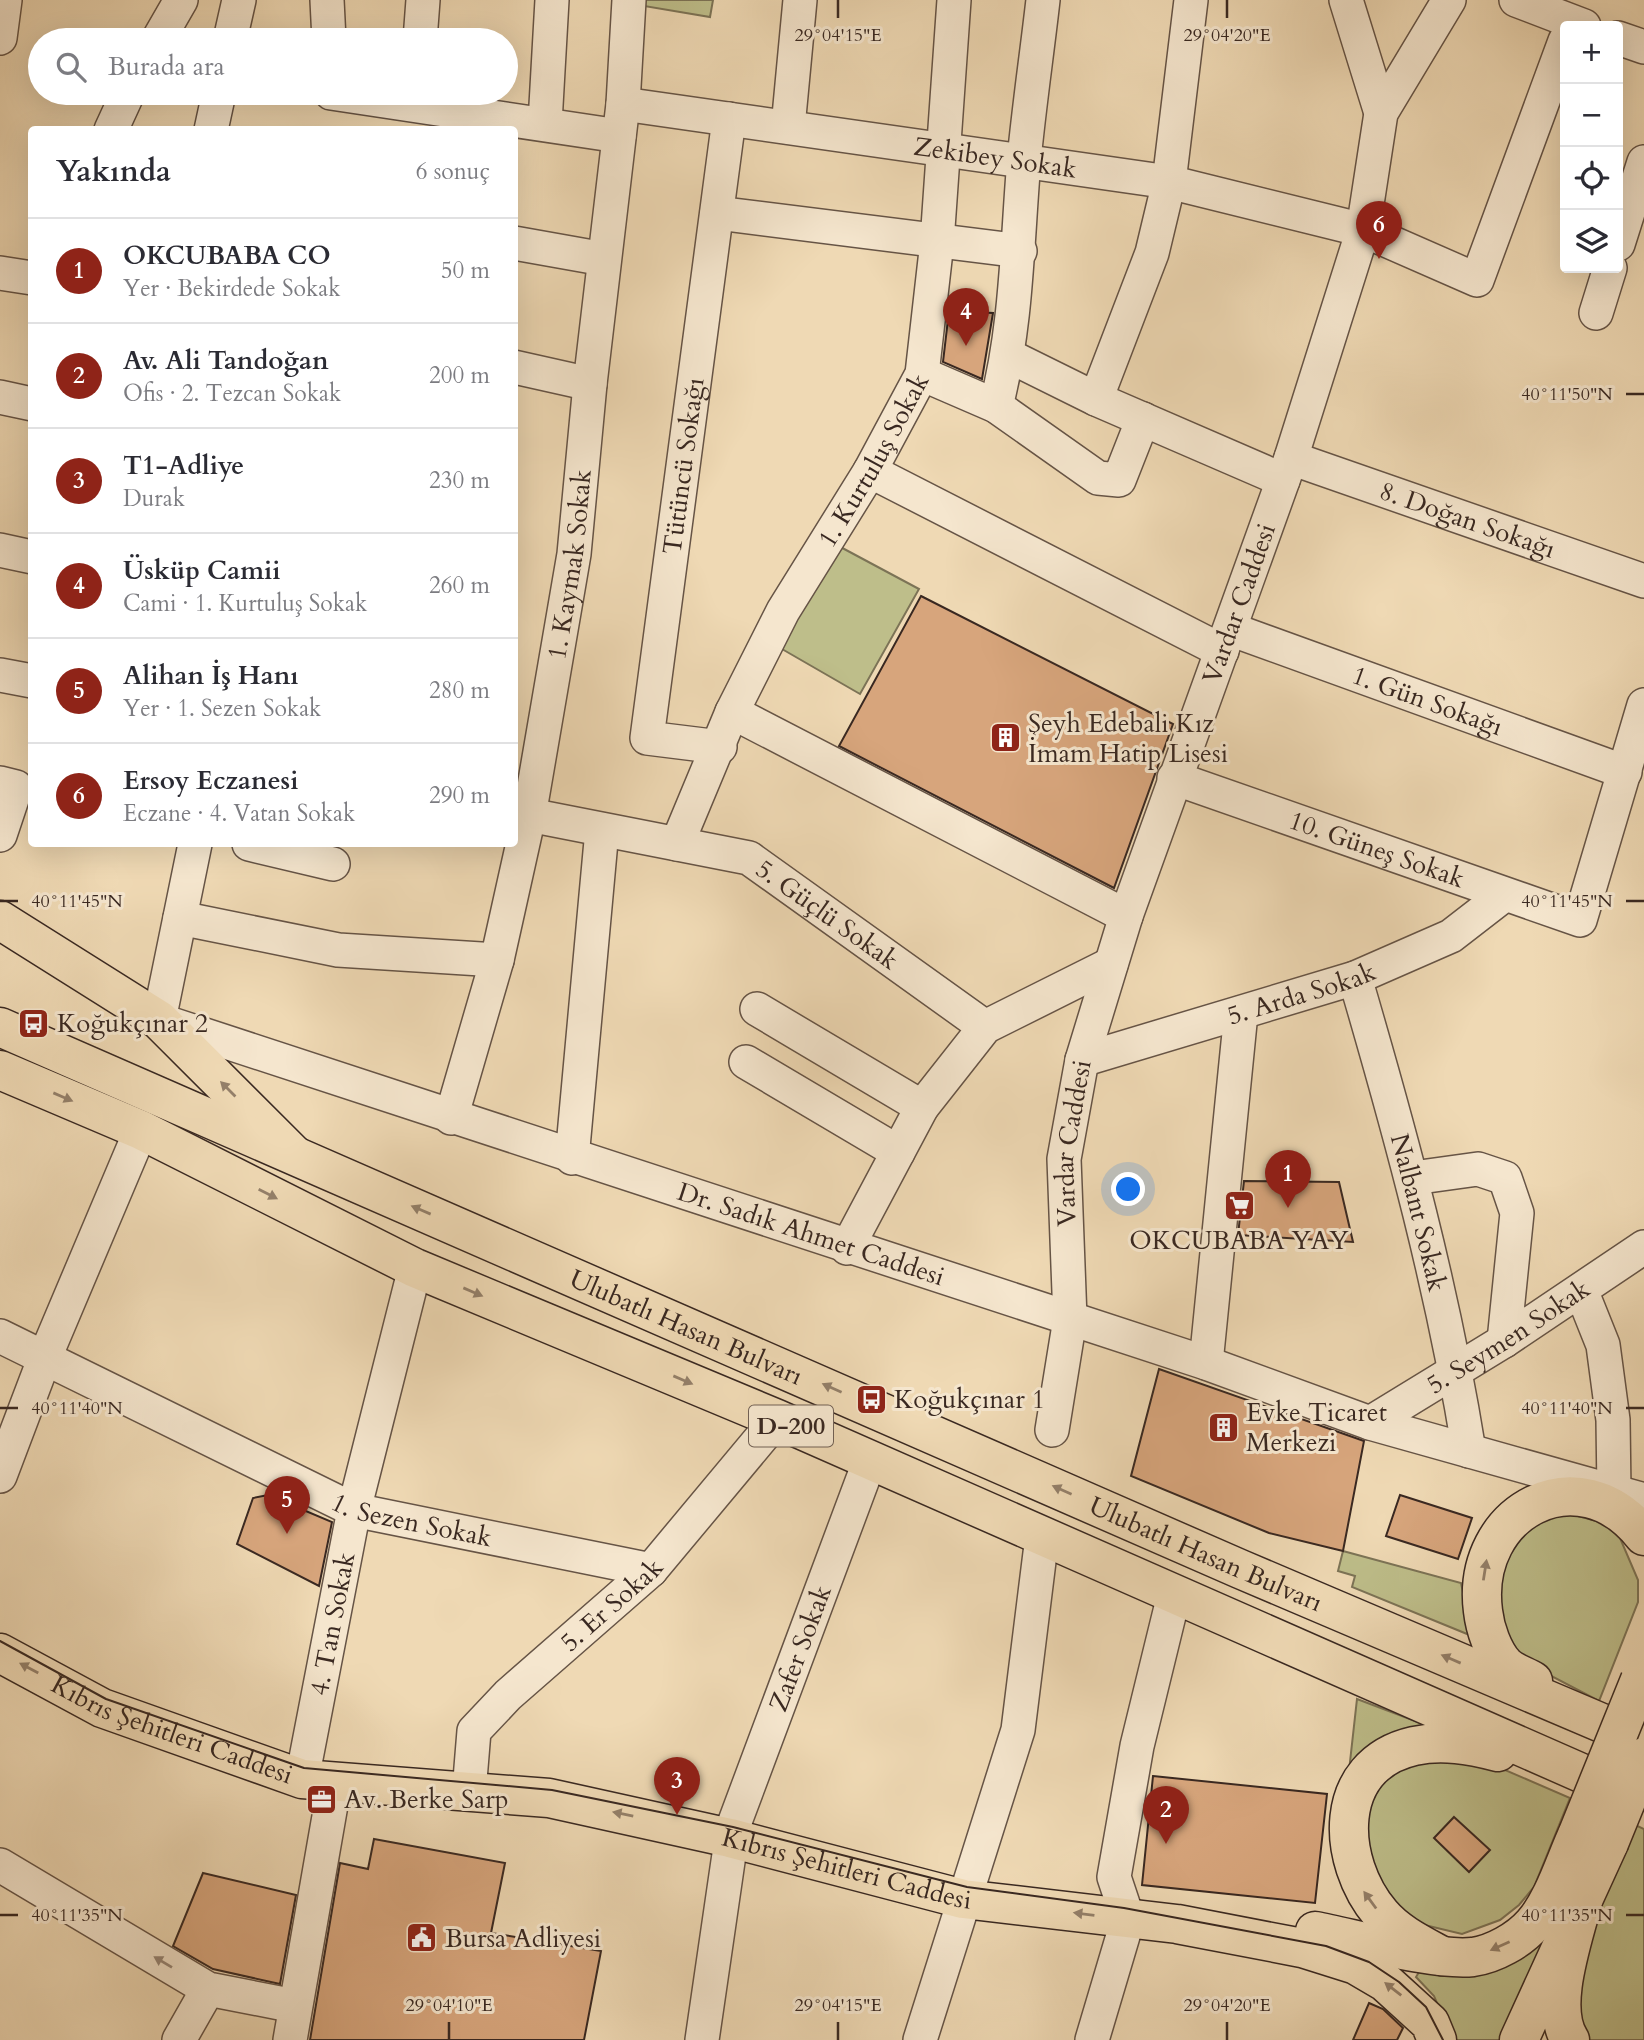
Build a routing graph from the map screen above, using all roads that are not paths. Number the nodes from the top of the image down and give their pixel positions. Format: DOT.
graph roads {
  1 [pos="181,0"];
  2 [pos="239,0"];
  3 [pos="327,0"];
  4 [pos="423,0"];
  5 [pos="552,0"];
  6 [pos="629,0"];
  7 [pos="800,0"];
  8 [pos="954,0"];
  9 [pos="1043,0"];
  10 [pos="1191,0"];
  11 [pos="1346,0"];
  12 [pos="1449,0"];
  13 [pos="1516,0"];
  14 [pos="1570,21"];
  15 [pos="165,28"];
  16 [pos="233,28"];
  17 [pos="328,28"];
  18 [pos="420,28"];
  19 [pos="1623,40"];
  20 [pos="1644,47"];
  21 [pos="1560,62"];
  22 [pos="623,104"];
  23 [pos="122,105"];
  24 [pos="216,105"];
  25 [pos="389,105"];
  26 [pos="413,110"];
  27 [pos="1381,113"];
  28 [pos="729,119"];
  29 [pos="545,123"];
  30 [pos="113,126"];
  31 [pos="212,126"];
  32 [pos="788,127"];
  33 [pos="619,136"];
  34 [pos="945,150"];
  35 [pos="1024,161"];
  36 [pos="1644,162"];
  37 [pos="1169,182"];
  38 [pos="717,213"];
  39 [pos="1623,228"];
  40 [pos="1363,230"];
  41 [pos="937,242"];
  42 [pos="518,244"];
  43 [pos="1020,251"];
  44 [pos="604,259"];
  45 [pos="0,273"];
  46 [pos="1608,273"];
  47 [pos="28,277"];
  48 [pos="1596,313"];
  49 [pos="1009,356"];
  50 [pos="518,368"];
  51 [pos="922,374"];
  52 [pos="590,384"];
  53 [pos="0,397"];
  54 [pos="1096,399"];
  55 [pos="28,403"];
  56 [pos="996,406"];
  57 [pos="1143,419"];
  58 [pos="1287,469"];
  59 [pos="870,471"];
  60 [pos="0,550"];
  61 [pos="28,556"];
  62 [pos="1644,581"];
  63 [pos="1226,640"];
  64 [pos="0,674"];
  65 [pos="28,680"];
  66 [pos="1644,705"];
  67 [pos="732,712"];
  68 [pos="720,747"];
  69 [pos="1625,772"];
  70 [pos="1174,778"];
  71 [pos="0,783"];
  72 [pos="522,814"];
  73 [pos="602,830"];
  74 [pos="0,835"];
  75 [pos="518,837"];
  76 [pos="677,844"];
  77 [pos="194,847"];
  78 [pos="262,847"];
  79 [pos="516,847"];
  80 [pos="333,864"];
  81 [pos="1504,895"];
  82 [pos="1126,916"];
  83 [pos="180,918"];
  84 [pos="0,920"];
  85 [pos="497,960"];
  86 [pos="1111,964"];
  87 [pos="1355,978"];
  88 [pos="757,1009"];
  89 [pos="1241,1013"];
  90 [pos="159,1020"];
  91 [pos="985,1027"];
  92 [pos="6,1029"];
  93 [pos="1082,1059"];
  94 [pos="746,1062"];
  95 [pos="0,1070"];
  96 [pos="922,1107"];
  97 [pos="451,1118"];
  98 [pos="141,1130"];
  99 [pos="898,1152"];
  100 [pos="293,1154"];
  101 [pos="572,1158"];
  102 [pos="1413,1178"];
  103 [pos="1644,1247"];
  104 [pos="847,1248"];
  105 [pos="415,1268"];
  106 [pos="1581,1290"];
  107 [pos="1070,1319"];
  108 [pos="0,1336"];
  109 [pos="1504,1341"];
  110 [pos="45,1357"];
  111 [pos="1206,1363"];
  112 [pos="1456,1370"];
  113 [pos="777,1419"];
  114 [pos="1370,1423"];
  115 [pos="1052,1430"];
  116 [pos="1469,1451"];
  117 [pos="870,1460"];
  118 [pos="0,1476"];
  119 [pos="1629,1496"];
  120 [pos="354,1510"];
  121 [pos="1042,1536"];
  122 [pos="1644,1536"];
  123 [pos="651,1570"];
  124 [pos="1174,1595"];
  125 [pos="0,1653"];
  126 [pos="1643,1672"];
  127 [pos="1604,1724"];
  128 [pos="1644,1741"];
  129 [pos="1644,1757"];
  130 [pos="1586,1774"];
  131 [pos="318,1780"];
  132 [pos="469,1792"];
  133 [pos="1644,1801"];
  134 [pos="730,1838"];
  135 [pos="1593,1838"];
  136 [pos="0,1865"];
  137 [pos="963,1899"];
  138 [pos="1583,1900"];
  139 [pos="1128,1919"];
  140 [pos="1177,1924"];
  141 [pos="1442,1956"];
  142 [pos="208,1989"];
  143 [pos="295,2006"];
  144 [pos="179,2040"];
  145 [pos="290,2040"];
  146 [pos="702,2040"];
  147 [pos="920,2040"];
  148 [pos="1092,2040"];
  149 [pos="1437,2040"];
  150 [pos="1519,2040"];
  151 [pos="1570,2040"];
  1 -- 15 [label="street"];
  2 -- 16 [label="street"];
  3 -- 17 [label="street"];
  4 -- 18 [label="street"];
  5 -- 29 [label="street"];
  6 -- 22 [label="street, 1. Kaymak Sokak"];
  7 -- 32 [label="street"];
  8 -- 34 [label="street, 1. Kurtuluş Sokak"];
  9 -- 35 [label="street"];
  10 -- 37 [label="street"];
  11 -- 27 [label="street"];
  12 -- 27 [label="street, Vardar Caddesi"];
  13 -- 14 [label="street"];
  19 -- 20 [label="street"];
  21 -- 40 [label="street, Zekibey Sokak"];
  22 -- 28 [label="street, Zekibey Sokak"];
  22 -- 33 [label="street, 1. Kaymak Sokak"];
  23 -- 30 [label="street"];
  24 -- 31 [label="street"];
  25 -- 26 [label="street"];
  26 -- 29 [label="street"];
  27 -- 40 [label="street, Vardar Caddesi"];
  28 -- 32 [label="street, Zekibey Sokak"];
  28 -- 38 [label="street, Tütüncü Sokağı"];
  29 -- 33 [label="street"];
  32 -- 34 [label="street, Zekibey Sokak"];
  33 -- 44 [label="street, 1. Kaymak Sokak"];
  34 -- 35 [label="street, Zekibey Sokak"];
  34 -- 41 [label="street, 1. Kurtuluş Sokak"];
  35 -- 37 [label="street, Zekibey Sokak"];
  35 -- 43 [label="street"];
  36 -- 39 [label="street"];
  37 -- 40 [label="street, Zekibey Sokak"];
  37 -- 54 [label="street"];
  38 -- 41 [label="street"];
  38 -- 68 [label="street, Tütüncü Sokağı"];
  40 -- 58 [label="street, Vardar Caddesi"];
  41 -- 43 [label="street"];
  41 -- 51 [label="street, 1. Kurtuluş Sokak"];
  42 -- 44 [label="street"];
  43 -- 49 [label="street"];
  44 -- 52 [label="street, 1. Kaymak Sokak"];
  45 -- 47 [label="street"];
  46 -- 48 [label="street"];
  49 -- 54 [label="street, 8. Doğan Sokağı"];
  49 -- 56 [label="street"];
  50 -- 52 [label="street"];
  51 -- 56 [label="street"];
  51 -- 59 [label="street, 1. Kurtuluş Sokak"];
  52 -- 72 [label="street, 1. Kaymak Sokak"];
  53 -- 55 [label="street"];
  54 -- 57 [label="street, 8. Doğan Sokağı"];
  56 -- 57 [label="street"];
  57 -- 58 [label="street, 8. Doğan Sokağı"];
  58 -- 62 [label="street, 8. Doğan Sokağı"];
  58 -- 63 [label="street, Vardar Caddesi"];
  59 -- 63 [label="street, 1. Gün Sokağı"];
  59 -- 67 [label="street, 1. Kurtuluş Sokak"];
  60 -- 61 [label="street"];
  63 -- 69 [label="street, 1. Gün Sokağı"];
  63 -- 70 [label="street, Vardar Caddesi"];
  64 -- 65 [label="street"];
  66 -- 69 [label="street"];
  67 -- 68 [label="street, 1. Kurtuluş Sokak"];
  67 -- 82 [label="street"];
  68 -- 76 [label="street, 1. Kurtuluş Sokak"];
  69 -- 81 [label="street, 10. Güneş Sokak"];
  70 -- 81 [label="street, 10. Güneş Sokak"];
  70 -- 82 [label="street, Vardar Caddesi"];
  71 -- 74 [label="street"];
  72 -- 73 [label="street, 5. Güçlü Sokak"];
  72 -- 75 [label="street, 1. Kaymak Sokak"];
  73 -- 76 [label="street, 5. Güçlü Sokak"];
  73 -- 101 [label="street"];
  76 -- 91 [label="street, 5. Güçlü Sokak"];
  77 -- 83 [label="street"];
  78 -- 80 [label="street"];
  79 -- 85 [label="street, 1. Kaymak Sokak"];
  81 -- 87 [label="street, 5. Arda Sokak"];
  82 -- 86 [label="street, Vardar Caddesi"];
  83 -- 85 [label="street"];
  83 -- 90 [label="street"];
  84 -- 90 [label="main road, Dr. Sadık Ahmet Caddesi"];
  85 -- 97 [label="street, 1. Kaymak Sokak"];
  86 -- 91 [label="street"];
  86 -- 93 [label="street, Vardar Caddesi"];
  87 -- 89 [label="street, 5. Arda Sokak"];
  87 -- 102 [label="street, Nalbant Sokak"];
  88 -- 96 [label="street"];
  89 -- 93 [label="street, 5. Arda Sokak"];
  89 -- 111 [label="street"];
  90 -- 97 [label="street, Dr. Sadık Ahmet Caddesi"];
  100 -- 90 [label="main road, one-way"];
  91 -- 96 [label="street"];
  92 -- 100 [label="main road, Ulubatlı Hasan Bulvarı / D-200"];
  93 -- 107 [label="street, Vardar Caddesi"];
  94 -- 99 [label="street"];
  95 -- 98 [label="main road, Ulubatlı Hasan Bulvarı / D-200, one-way"];
  96 -- 99 [label="street"];
  97 -- 101 [label="street, Dr. Sadık Ahmet Caddesi"];
  98 -- 105 [label="main road, Ulubatlı Hasan Bulvarı / D-200, one-way"];
  98 -- 110 [label="street"];
  99 -- 104 [label="street"];
  127 -- 100 [label="main road, Ulubatlı Hasan Bulvarı / D-200, one-way"];
  101 -- 104 [label="street, Dr. Sadık Ahmet Caddesi"];
  102 -- 109 [label="street"];
  102 -- 112 [label="street, Nalbant Sokak"];
  103 -- 106 [label="street, 5. Seymen Sokak"];
  104 -- 107 [label="street, Dr. Sadık Ahmet Caddesi"];
  105 -- 113 [label="main road, Ulubatlı Hasan Bulvarı / D-200, one-way"];
  105 -- 120 [label="street, 4. Tan Sokak"];
  106 -- 109 [label="street, 5. Seymen Sokak"];
  106 -- 119 [label="street"];
  107 -- 111 [label="street, Dr. Sadık Ahmet Caddesi"];
  107 -- 115 [label="street, Vardar Caddesi"];
  108 -- 110 [label="street, 1. Sezen Sokak"];
  109 -- 112 [label="street, 5. Seymen Sokak"];
  110 -- 118 [label="street"];
  110 -- 120 [label="street, 1. Sezen Sokak"];
  111 -- 114 [label="street, Dr. Sadık Ahmet Caddesi"];
  112 -- 114 [label="street, 5. Seymen Sokak"];
  112 -- 116 [label="street, Nalbant Sokak"];
  113 -- 117 [label="main road, Ulubatlı Hasan Bulvarı / D-200"];
  113 -- 123 [label="street, 5. Er Sokak"];
  114 -- 116 [label="street, Dr. Sadık Ahmet Caddesi"];
  116 -- 119 [label="street, Dr. Sadık Ahmet Caddesi"];
  117 -- 121 [label="main road, Ulubatlı Hasan Bulvarı / D-200"];
  117 -- 134 [label="street, Zafer Sokak"];
  120 -- 123 [label="street, 1. Sezen Sokak"];
  120 -- 131 [label="street, 4. Tan Sokak"];
  121 -- 124 [label="main road, Ulubatlı Hasan Bulvarı / D-200"];
  121 -- 137 [label="street"];
  127 -- 122 [label="main road, one-way"];
  123 -- 132 [label="street, 5. Er Sokak"];
  124 -- 130 [label="main road, Ulubatlı Hasan Bulvarı / D-200"];
  124 -- 139 [label="street"];
  131 -- 125 [label="main road, Kıbrıs Şehitleri Caddesi, one-way"];
  126 -- 135 [label="main road, bridge"];
  127 -- 128 [label="main road"];
  129 -- 135 [label="main road, bridge"];
  130 -- 133 [label="main road"];
  141 -- 130 [label="main road, one-way"];
  131 -- 132 [label="main road, Kıbrıs Şehitleri Caddesi"];
  131 -- 143 [label="street, 4. Tan Sokak"];
  134 -- 132 [label="main road, Kıbrıs Şehitleri Caddesi, one-way"];
  134 -- 137 [label="main road, Kıbrıs Şehitleri Caddesi"];
  134 -- 146 [label="street, Zafer Sokak"];
  135 -- 138 [label="main road"];
  135 -- 141 [label="main road, one-way"];
  142 -- 136 [label="street, one-way"];
  139 -- 137 [label="main road, Kıbrıs Şehitleri Caddesi, one-way"];
  137 -- 147 [label="street"];
  138 -- 150 [label="main road"];
  138 -- 151 [label="main road"];
  139 -- 140 [label="main road, Kıbrıs Şehitleri Caddesi"];
  139 -- 148 [label="street"];
  140 -- 141 [label="main road"];
  149 -- 140 [label="main road, one-way"];
  142 -- 143 [label="street"];
  142 -- 144 [label="street"];
  143 -- 145 [label="street, 4. Tan Sokak"];
}
